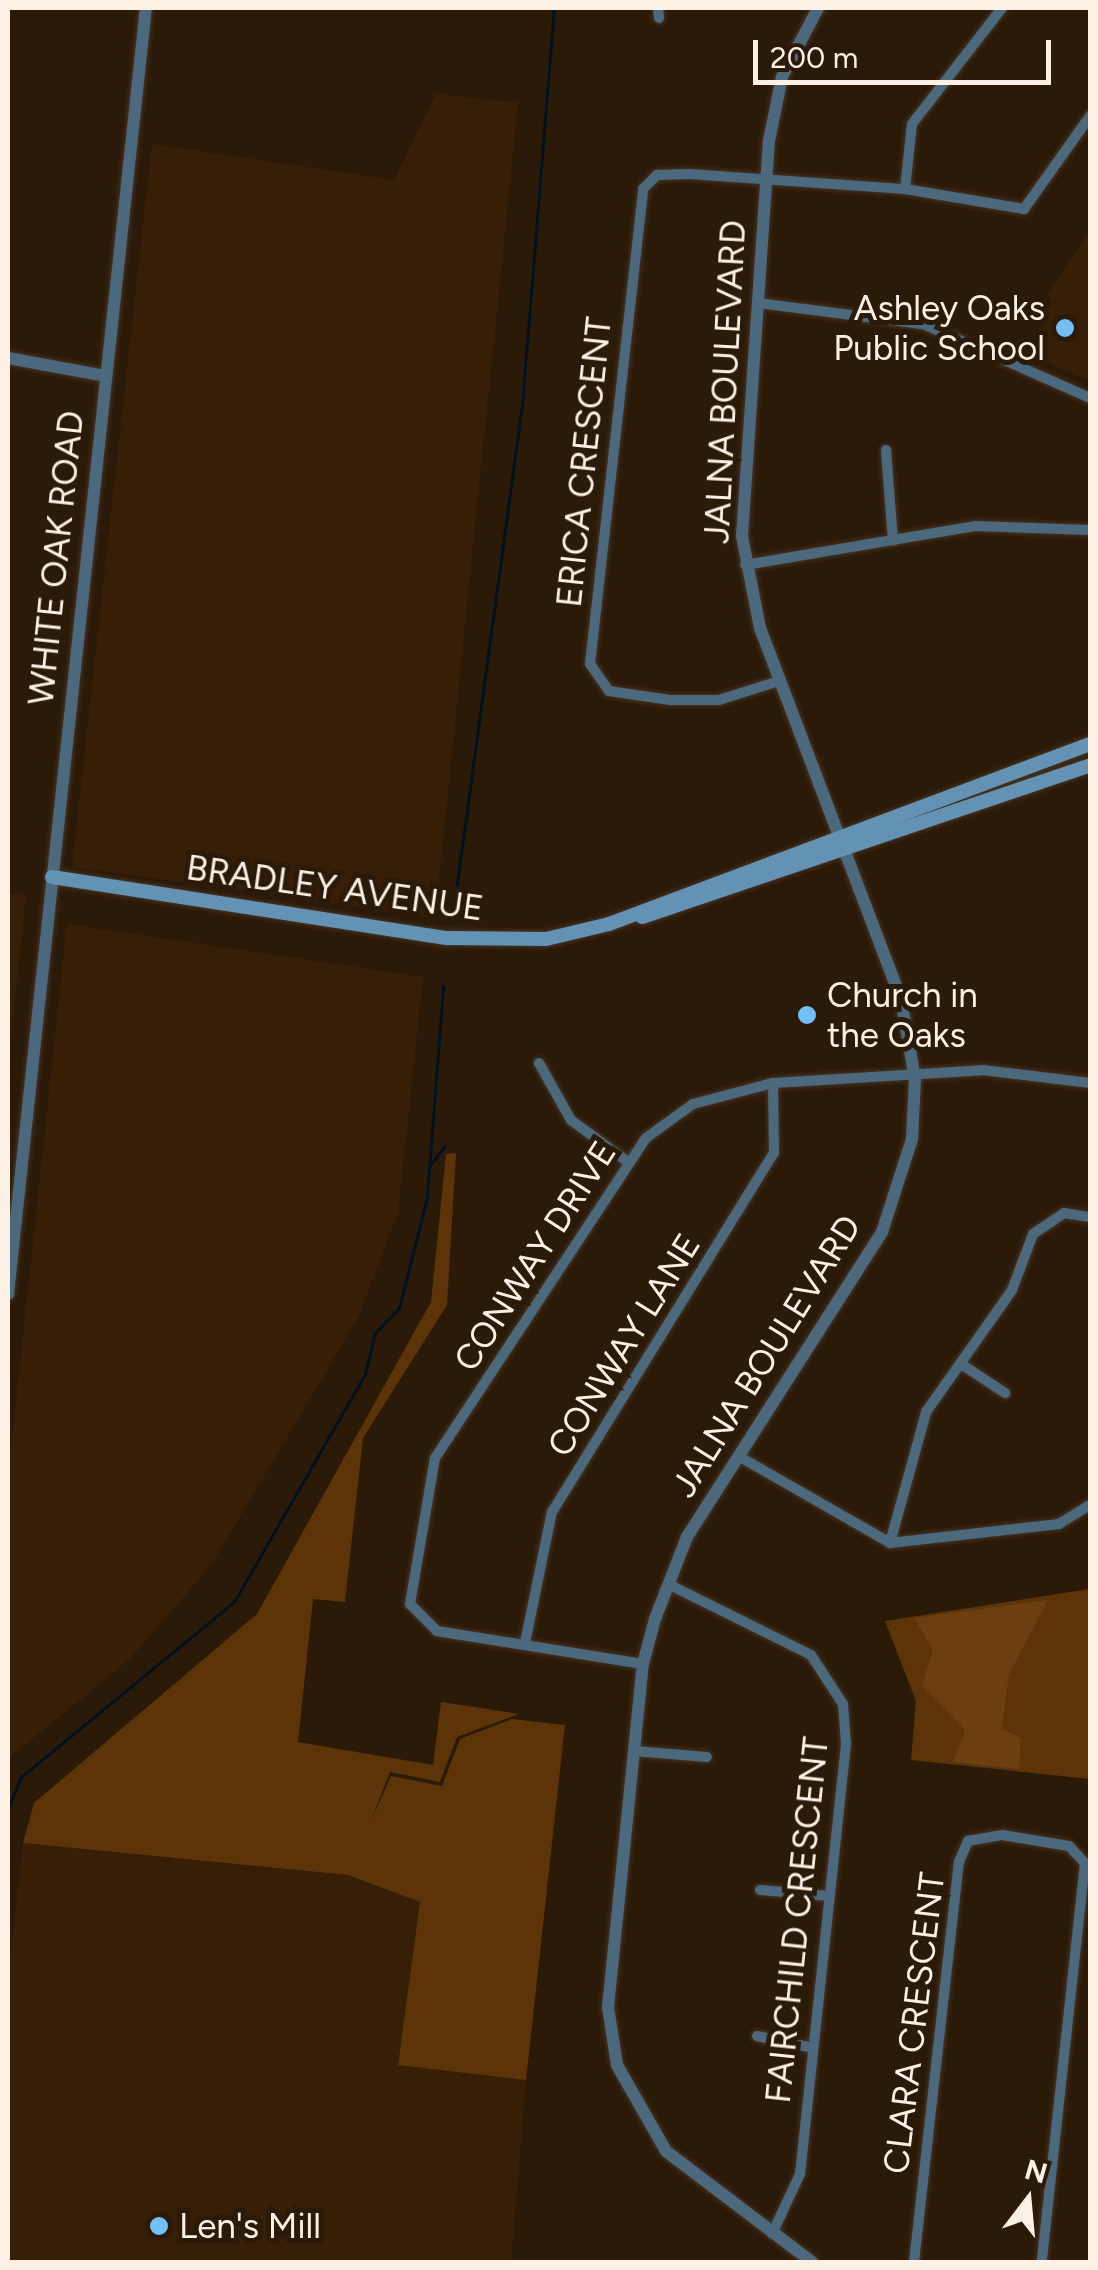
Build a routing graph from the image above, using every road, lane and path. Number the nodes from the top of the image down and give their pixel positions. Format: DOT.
graph roads {
  1 [pos="146,8"];
  2 [pos="818,8"];
  3 [pos="1002,8"];
  4 [pos="1090,116"];
  5 [pos="767,180"];
  6 [pos="905,189"];
  7 [pos="758,303"];
  8 [pos="8,358"];
  9 [pos="106,376"];
  10 [pos="1090,398"];
  11 [pos="886,450"];
  12 [pos="1090,530"];
  13 [pos="893,541"];
  14 [pos="745,565"];
  15 [pos="779,681"];
  16 [pos="1090,744"];
  17 [pos="1090,765"];
  18 [pos="840,841"];
  19 [pos="52,877"];
  20 [pos="538,1062"];
  21 [pos="915,1079"];
  22 [pos="773,1083"];
  23 [pos="1090,1083"];
  24 [pos="628,1162"];
  25 [pos="1090,1217"];
  26 [pos="8,1294"];
  27 [pos="960,1364"];
  28 [pos="1005,1393"];
  29 [pos="740,1456"];
  30 [pos="1090,1505"];
  31 [pos="890,1543"];
  32 [pos="668,1584"];
  33 [pos="525,1644"];
  34 [pos="642,1664"];
  35 [pos="634,1751"];
  36 [pos="707,1757"];
  37 [pos="760,1890"];
  38 [pos="828,1896"];
  39 [pos="757,2036"];
  40 [pos="814,2048"];
  41 [pos="772,2234"];
  42 [pos="812,2262"];
  43 [pos="914,2262"];
  44 [pos="1042,2262"];
  1 -- 9 [label="street, WHITE OAK ROAD"];
  2 -- 5 [label="street, JALNA BOULEVARD"];
  3 -- 6 [label="street"];
  4 -- 6 [label="street"];
  5 -- 6 [label="street"];
  5 -- 7 [label="street, JALNA BOULEVARD"];
  5 -- 15 [label="street, ERICA CRESCENT"];
  7 -- 10 [label="street"];
  7 -- 14 [label="street, JALNA BOULEVARD"];
  8 -- 9 [label="street"];
  9 -- 19 [label="street, WHITE OAK ROAD"];
  11 -- 13 [label="street"];
  12 -- 13 [label="street"];
  13 -- 14 [label="street"];
  14 -- 15 [label="street, JALNA BOULEVARD"];
  15 -- 18 [label="street, JALNA BOULEVARD"];
  16 -- 18 [label="main road, BRADLEY AVENUE"];
  17 -- 18 [label="main road, BRADLEY AVENUE"];
  18 -- 19 [label="main road, BRADLEY AVENUE"];
  18 -- 21 [label="street, JALNA BOULEVARD"];
  19 -- 26 [label="street, WHITE OAK ROAD"];
  20 -- 24 [label="street"];
  21 -- 22 [label="street, CONWAY DRIVE"];
  21 -- 23 [label="street, CONWAY DRIVE"];
  21 -- 29 [label="street, JALNA BOULEVARD"];
  22 -- 24 [label="street, CONWAY DRIVE"];
  22 -- 33 [label="street, CONWAY LANE"];
  24 -- 33 [label="street, CONWAY DRIVE"];
  25 -- 27 [label="street"];
  27 -- 28 [label="street"];
  27 -- 31 [label="street"];
  29 -- 31 [label="street"];
  29 -- 32 [label="street, JALNA BOULEVARD"];
  30 -- 31 [label="street"];
  32 -- 34 [label="street, JALNA BOULEVARD"];
  32 -- 38 [label="street, FAIRCHILD CRESCENT"];
  33 -- 34 [label="street, CONWAY DRIVE"];
  34 -- 35 [label="street, JALNA BOULEVARD"];
  35 -- 36 [label="street"];
  35 -- 41 [label="street, JALNA BOULEVARD"];
  37 -- 38 [label="street"];
  38 -- 40 [label="street, FAIRCHILD CRESCENT"];
  39 -- 40 [label="street"];
  40 -- 41 [label="street, FAIRCHILD CRESCENT"];
  41 -- 42 [label="street, JALNA BOULEVARD"];
  43 -- 44 [label="street, CLARA CRESCENT"];
}
